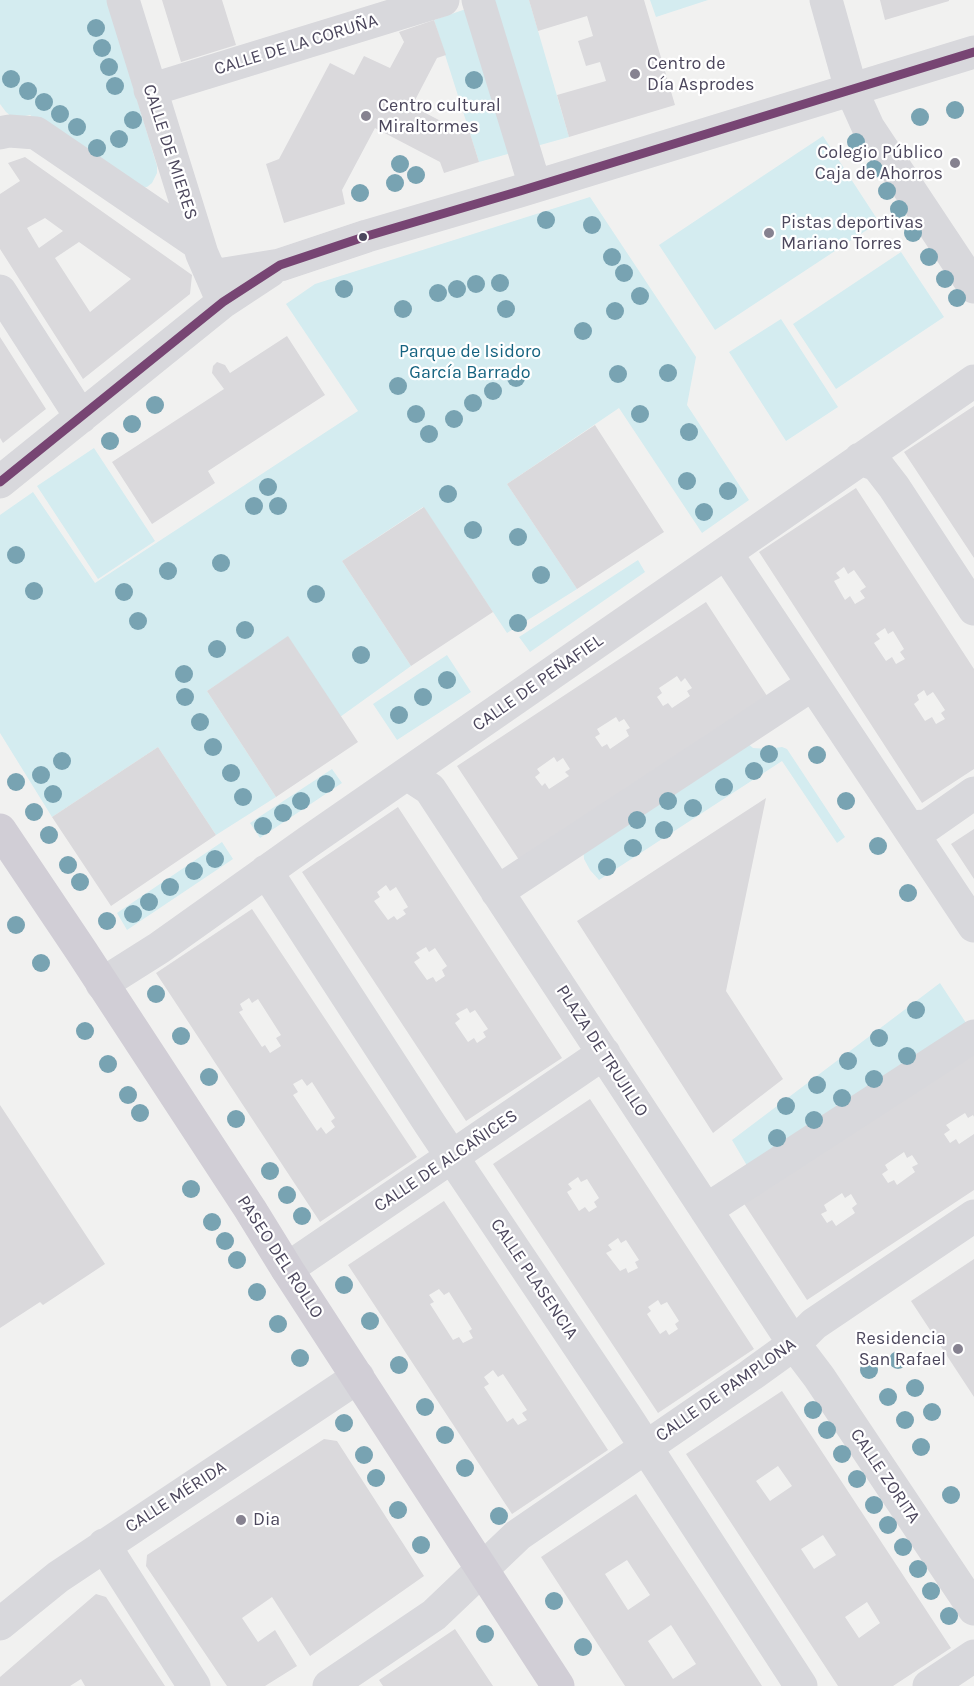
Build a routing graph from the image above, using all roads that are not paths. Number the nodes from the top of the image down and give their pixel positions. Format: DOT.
graph roads {
  1 [pos="123,0"];
  2 [pos="443,0"];
  3 [pos="478,0"];
  4 [pos="826,0"];
  5 [pos="974,52"];
  6 [pos="851,89"];
  7 [pos="150,90"];
  8 [pos="11,132"];
  9 [pos="175,170"];
  10 [pos="536,186"];
  11 [pos="132,199"];
  12 [pos="199,244"];
  13 [pos="974,287"];
  14 [pos="218,289"];
  15 [pos="0,291"];
  16 [pos="974,381"];
  17 [pos="81,417"];
  18 [pos="860,459"];
  19 [pos="1,479"];
  20 [pos="726,553"];
  21 [pos="974,609"];
  22 [pos="813,684"];
  23 [pos="407,774"];
  24 [pos="974,793"];
  25 [pos="908,827"];
  26 [pos="0,830"];
  27 [pos="266,871"];
  28 [pos="497,892"];
  29 [pos="974,926"];
  30 [pos="102,984"];
  31 [pos="974,1035"];
  32 [pos="604,1053"];
  33 [pos="453,1157"];
  34 [pos="706,1210"];
  35 [pos="974,1216"];
  36 [pos="287,1269"];
  37 [pos="794,1344"];
  38 [pos="358,1377"];
  39 [pos="645,1447"];
  40 [pos="104,1545"];
  41 [pos="482,1569"];
  42 [pos="974,1609"];
  43 [pos="0,1624"];
  44 [pos="974,1656"];
  45 [pos="194,1686"];
  46 [pos="329,1686"];
  47 [pos="558,1686"];
  48 [pos="801,1686"];
  49 [pos="929,1686"];
  1 -- 7 [label="street, CALLE DE MIERES"];
  2 -- 7 [label="street, CALLE DE LA CORUÑA"];
  3 -- 10 [label="street"];
  4 -- 6 [label="street"];
  5 -- 6 [label="street"];
  6 -- 10 [label="street"];
  6 -- 13 [label="street"];
  7 -- 9 [label="street, CALLE DE MIERES"];
  8 -- 11 [label="street"];
  9 -- 11 [label="street"];
  9 -- 12 [label="street, CALLE DE MIERES"];
  10 -- 14 [label="street"];
  11 -- 12 [label="street"];
  12 -- 14 [label="street, CALLE DE MIERES"];
  14 -- 17 [label="street"];
  15 -- 17 [label="street"];
  16 -- 18 [label="street, CALLE DE PEÑAFIEL"];
  17 -- 19 [label="street"];
  18 -- 20 [label="street, CALLE DE PEÑAFIEL"];
  18 -- 21 [label="street"];
  20 -- 22 [label="street"];
  20 -- 23 [label="street, CALLE DE PEÑAFIEL"];
  22 -- 25 [label="street"];
  22 -- 28 [label="street"];
  23 -- 27 [label="street, CALLE DE PEÑAFIEL"];
  23 -- 28 [label="street, PLAZA DE TRUJILLO"];
  24 -- 25 [label="street"];
  25 -- 29 [label="street"];
  26 -- 30 [label="main road, PASEO DEL ROLLO"];
  27 -- 30 [label="street, CALLE DE PEÑAFIEL"];
  27 -- 33 [label="street, CALLE PLASENCIA"];
  28 -- 32 [label="street, PLAZA DE TRUJILLO"];
  30 -- 36 [label="main road, PASEO DEL ROLLO"];
  31 -- 34 [label="street"];
  32 -- 33 [label="street, CALLE DE ALCAÑICES"];
  32 -- 34 [label="street, PLAZA DE TRUJILLO"];
  33 -- 36 [label="street, CALLE DE ALCAÑICES"];
  33 -- 39 [label="street, CALLE PLASENCIA"];
  34 -- 37 [label="street, PLAZA DE TRUJILLO"];
  35 -- 37 [label="street, CALLE DE PAMPLONA"];
  36 -- 38 [label="main road, PASEO DEL ROLLO"];
  37 -- 39 [label="street, CALLE DE PAMPLONA"];
  37 -- 42 [label="street, CALLE ZORITA"];
  38 -- 40 [label="street, CALLE MÉRIDA"];
  38 -- 41 [label="main road, PASEO DEL ROLLO"];
  39 -- 41 [label="street, CALLE DE PAMPLONA"];
  39 -- 48 [label="street, CALLE PLASENCIA"];
  40 -- 43 [label="street, CALLE MÉRIDA"];
  40 -- 45 [label="street"];
  41 -- 46 [label="street, CALLE DE PAMPLONA"];
  41 -- 47 [label="main road, PASEO DEL ROLLO"];
  44 -- 49 [label="street"];
}
